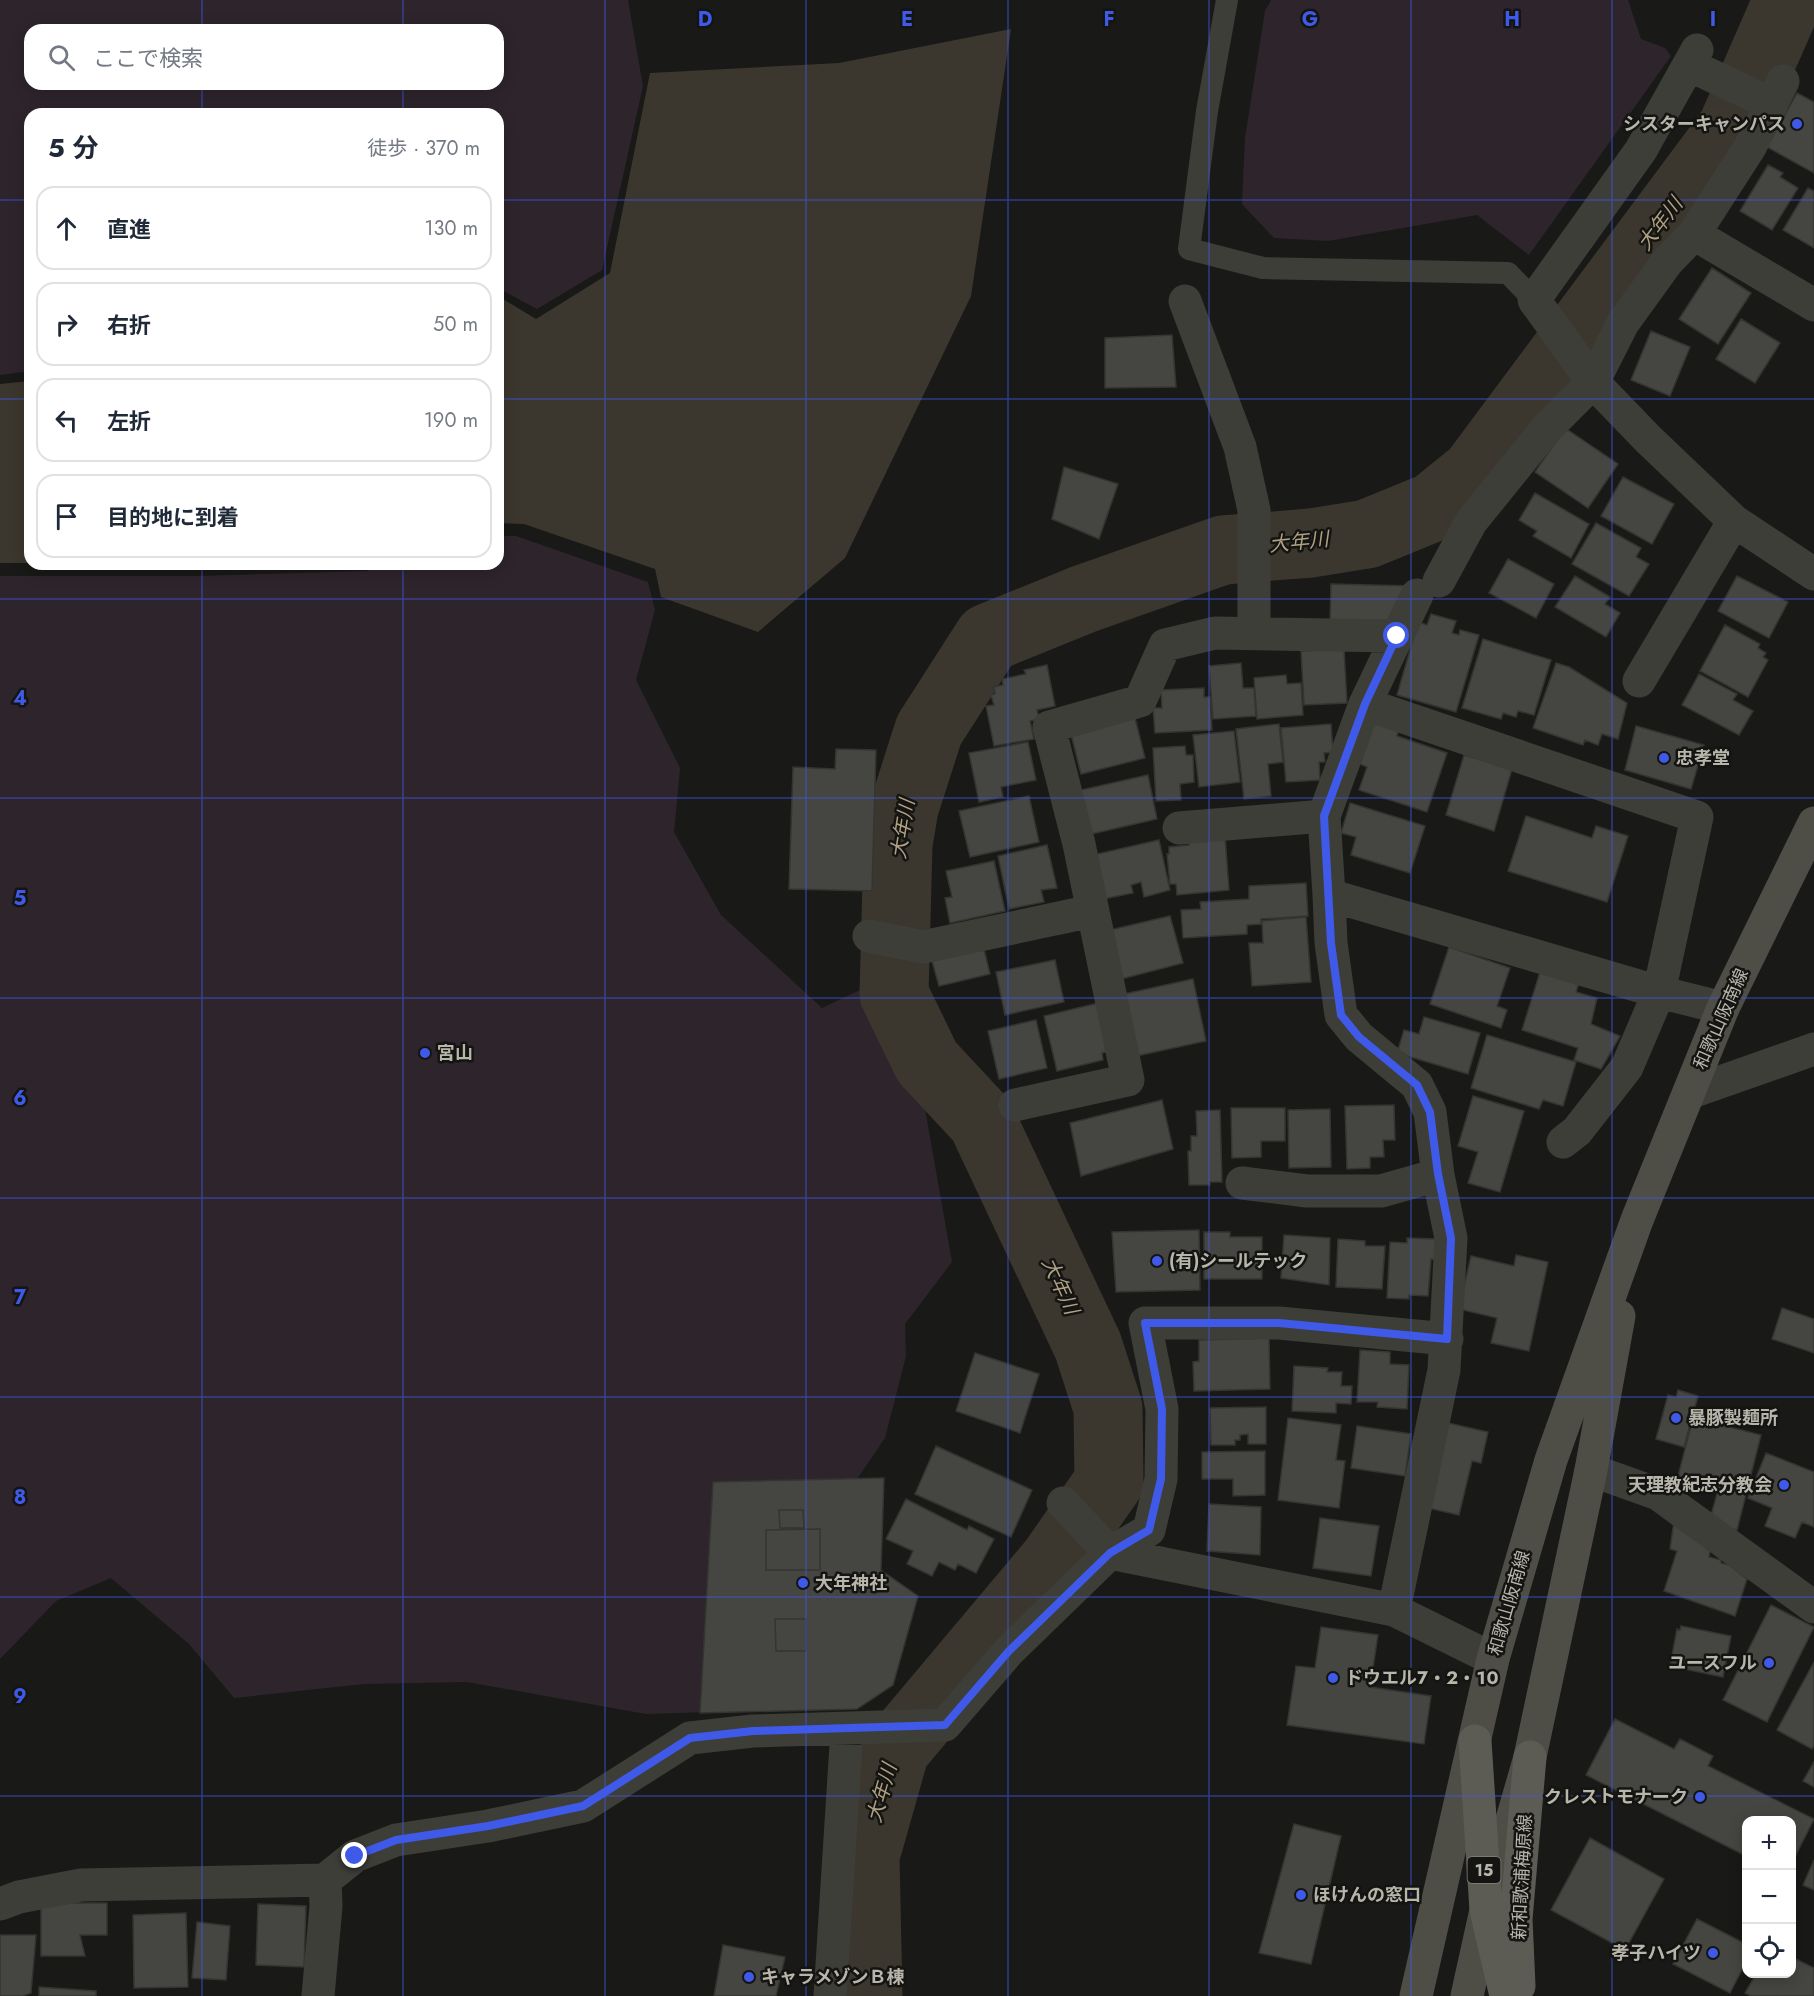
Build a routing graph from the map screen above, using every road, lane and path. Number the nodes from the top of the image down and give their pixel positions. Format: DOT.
graph roads {
  1 [pos="1227,0"];
  2 [pos="1694,234"];
  3 [pos="1534,300"];
  4 [pos="1185,301"];
  5 [pos="1814,305"];
  6 [pos="1588,376"];
  7 [pos="1734,521"];
  8 [pos="1814,574"];
  9 [pos="1254,633"];
  10 [pos="1397,636"];
  11 [pos="1638,681"];
  12 [pos="1365,704"];
  13 [pos="1324,816"];
  14 [pos="1814,823"];
  15 [pos="1179,828"];
  16 [pos="1329,895"];
  17 [pos="1092,911"];
  18 [pos="869,936"];
  19 [pos="1659,992"];
  20 [pos="1723,1008"];
  21 [pos="1814,1049"];
  22 [pos="1689,1093"];
  23 [pos="1015,1105"];
  24 [pos="1563,1142"];
  25 [pos="1438,1174"];
  26 [pos="1242,1184"];
  27 [pos="1637,1220"];
  28 [pos="1447,1339"];
  29 [pos="1591,1470"];
  30 [pos="1063,1503"];
  31 [pos="1110,1553"];
  32 [pos="1814,1607"];
  33 [pos="1394,1610"];
  34 [pos="1493,1659"];
  35 [pos="858,1728"];
  36 [pos="1475,1741"];
  37 [pos="1530,1757"];
  38 [pos="325,1880"];
  39 [pos="0,1904"];
  40 [pos="1486,1910"];
  41 [pos="318,1996"];
  42 [pos="830,1996"];
  43 [pos="1416,1996"];
  44 [pos="1467,1996"];
  45 [pos="1506,1996"];
  46 [pos="1520,1996"];
  1 -- 3 [label="lane"];
  2 -- 3 [label="street"];
  2 -- 5 [label="street"];
  2 -- 6 [label="street"];
  3 -- 6 [label="street"];
  4 -- 9 [label="street"];
  6 -- 7 [label="street"];
  6 -- 10 [label="street"];
  7 -- 8 [label="street"];
  7 -- 11 [label="street"];
  9 -- 10 [label="street"];
  9 -- 17 [label="street"];
  10 -- 12 [label="street"];
  12 -- 13 [label="street"];
  12 -- 19 [label="street"];
  13 -- 15 [label="street"];
  13 -- 16 [label="street"];
  14 -- 20 [label="main road, 和歌山阪南線"];
  16 -- 19 [label="street"];
  16 -- 25 [label="street"];
  17 -- 18 [label="street"];
  17 -- 23 [label="street"];
  19 -- 20 [label="street"];
  19 -- 24 [label="street"];
  20 -- 22 [label="main road, 和歌山阪南線"];
  21 -- 22 [label="street"];
  22 -- 27 [label="main road, 和歌山阪南線"];
  25 -- 26 [label="street"];
  25 -- 28 [label="street"];
  27 -- 29 [label="main road, 和歌山阪南線"];
  27 -- 34 [label="main road, 和歌山阪南線"];
  28 -- 31 [label="street"];
  28 -- 33 [label="street"];
  29 -- 32 [label="street"];
  29 -- 37 [label="main road, 和歌山阪南線"];
  30 -- 31 [label="street"];
  31 -- 33 [label="street"];
  31 -- 35 [label="street"];
  33 -- 34 [label="street"];
  34 -- 36 [label="main road, 和歌山阪南線"];
  35 -- 38 [label="street"];
  35 -- 42 [label="street"];
  36 -- 40 [label="main road, 新和歌浦梅原線 / 15"];
  36 -- 43 [label="main road, 和歌山阪南線"];
  37 -- 40 [label="main road, 和歌山阪南線"];
  37 -- 46 [label="main road, 新和歌浦梅原線 / 15"];
  38 -- 39 [label="street"];
  38 -- 41 [label="street"];
  40 -- 44 [label="main road, 和歌山阪南線"];
  40 -- 45 [label="main road, 新和歌浦梅原線 / 15"];
}
